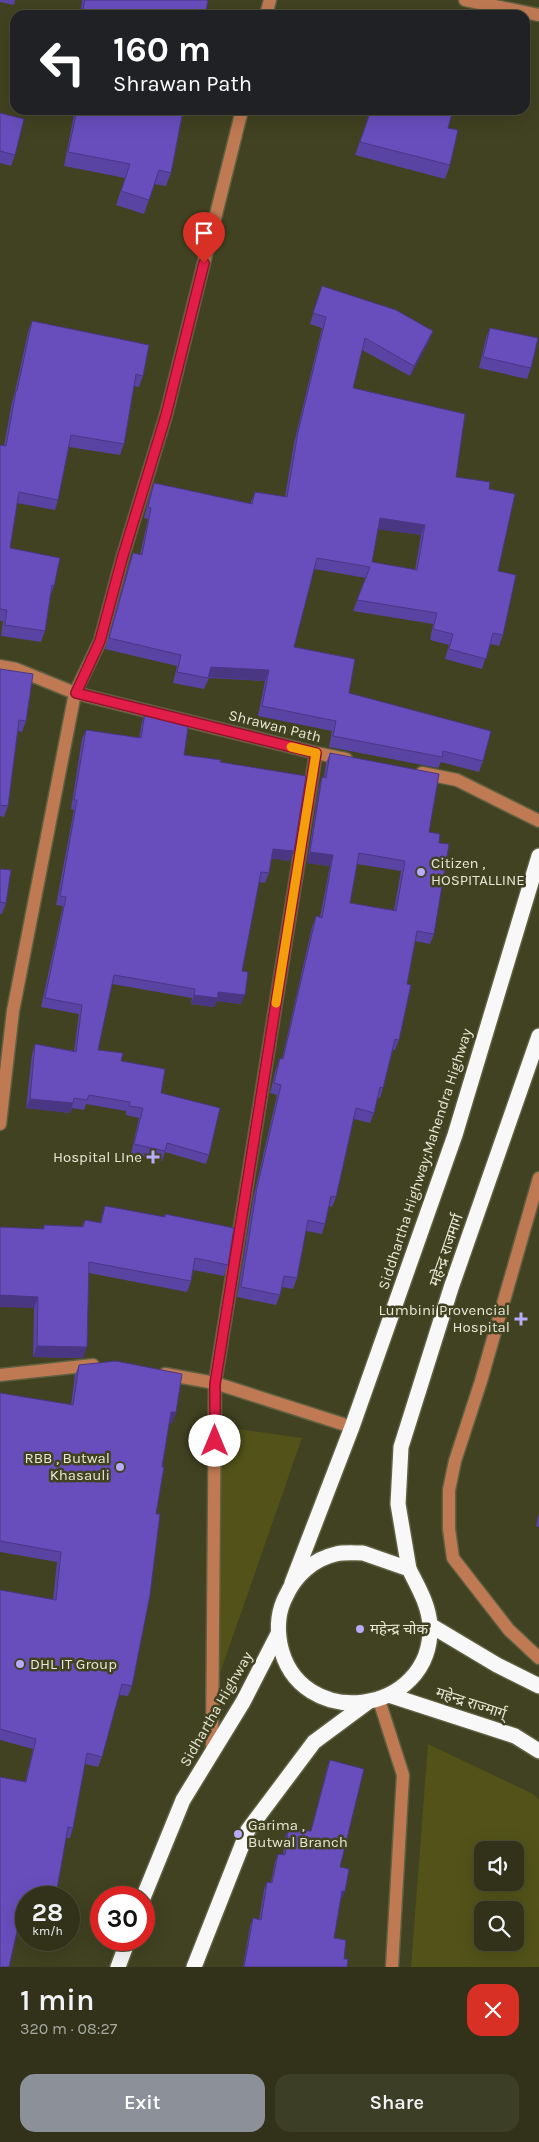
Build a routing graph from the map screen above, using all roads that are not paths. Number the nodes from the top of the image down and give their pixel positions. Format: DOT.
graph roads {
  1 [pos="465,0"];
  2 [pos="514,10"];
  3 [pos="241,115"];
  4 [pos="0,666"];
  5 [pos="76,693"];
  6 [pos="316,753"];
  7 [pos="361,762"];
  8 [pos="406,770"];
  9 [pos="539,821"];
  10 [pos="539,856"];
  11 [pos="539,1036"];
  12 [pos="0,1124"];
  13 [pos="539,1178"];
  14 [pos="104,1364"];
  15 [pos="150,1371"];
  16 [pos="0,1375"];
  17 [pos="215,1384"];
  18 [pos="352,1426"];
  19 [pos="409,1569"];
  20 [pos="292,1583"];
  21 [pos="430,1625"];
  22 [pos="278,1634"];
  23 [pos="539,1658"];
  24 [pos="539,1686"];
  25 [pos="378,1699"];
  26 [pos="212,1750"];
  27 [pos="539,1751"];
  28 [pos="148,1886"];
  29 [pos="124,1951"];
  30 [pos="118,1967"];
  31 [pos="194,1967"];
  32 [pos="392,1967"];
  1 -- 2 [label="street"];
  3 -- 5 [label="street"];
  4 -- 5 [label="street, Shrawan Path"];
  5 -- 6 [label="street, Shrawan Path"];
  5 -- 12 [label="street"];
  6 -- 7 [label="street, Shrawan Path"];
  6 -- 17 [label="street"];
  8 -- 9 [label="street"];
  10 -- 18 [label="highway, Siddhartha Highway;Mahendra Highway"];
  11 -- 19 [label="highway, महेन्द्र राजमार्ग"];
  13 -- 23 [label="street"];
  14 -- 16 [label="street"];
  15 -- 17 [label="street"];
  17 -- 18 [label="street"];
  17 -- 26 [label="street"];
  18 -- 20 [label="highway, Siddhartha Highway;Mahendra Highway"];
  19 -- 20 [label="highway"];
  19 -- 21 [label="highway"];
  20 -- 22 [label="highway"];
  21 -- 24 [label="highway"];
  21 -- 25 [label="highway"];
  22 -- 25 [label="highway"];
  22 -- 26 [label="highway, Sidhartha Highway"];
  25 -- 27 [label="highway, महेन्द्र राज्मार्ग्"];
  25 -- 31 [label="highway"];
  25 -- 32 [label="street"];
  26 -- 28 [label="highway, Sidhartha Highway"];
  29 -- 30 [label="highway"];
}
